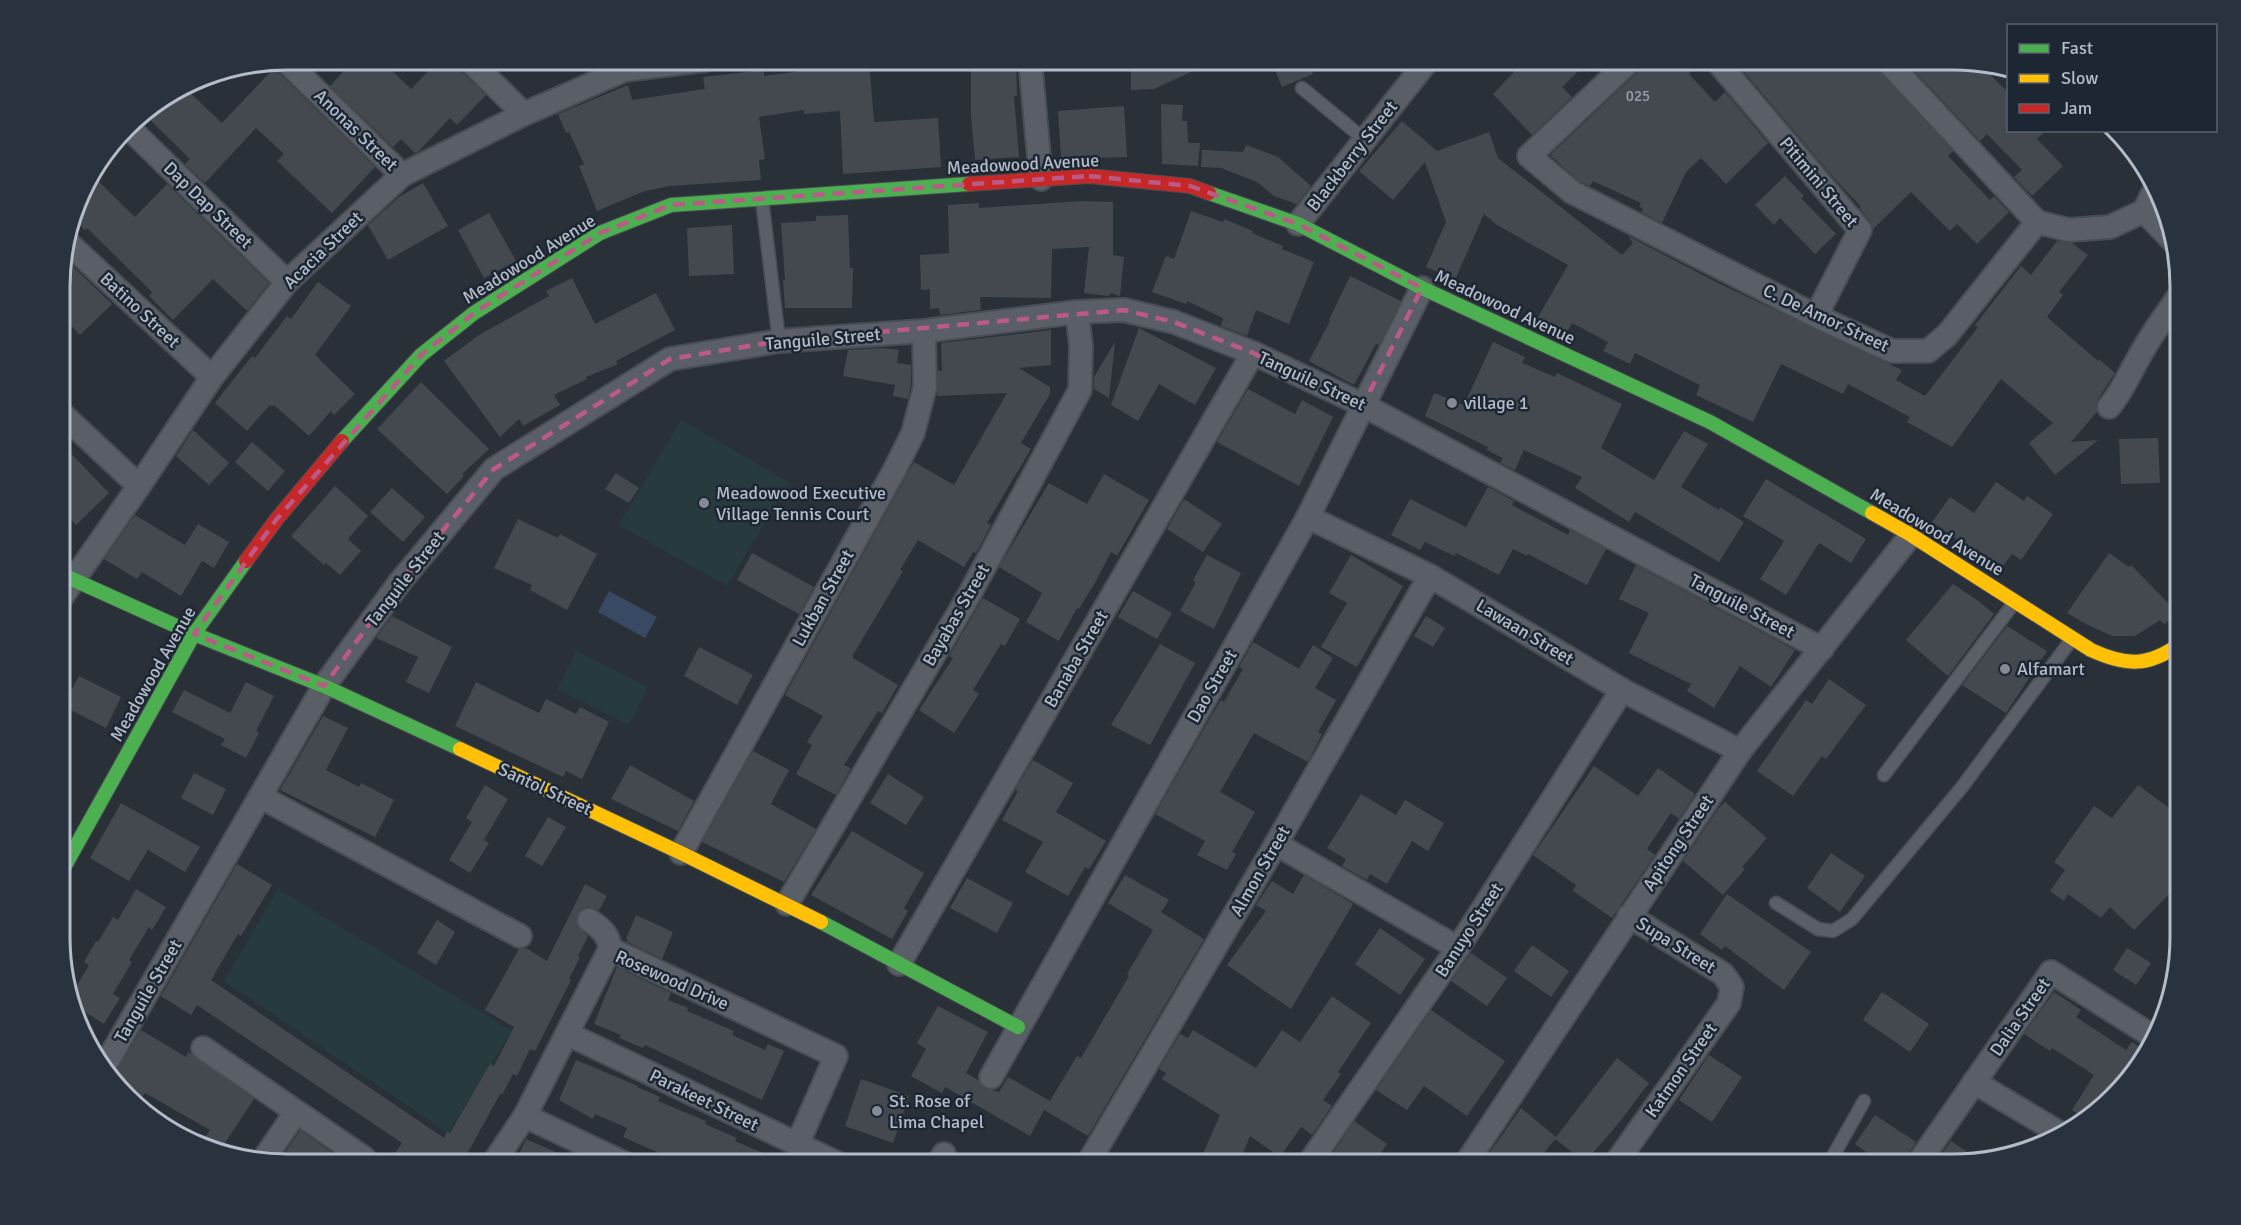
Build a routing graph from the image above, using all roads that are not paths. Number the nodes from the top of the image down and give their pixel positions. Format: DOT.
graph roads {
  1 [pos="295,70"];
  2 [pos="479,70"];
  3 [pos="612,70"];
  4 [pos="1031,70"];
  5 [pos="1420,70"];
  6 [pos="1620,70"];
  7 [pos="1724,70"];
  8 [pos="1895,70"];
  9 [pos="1302,88"];
  10 [pos="524,114"];
  11 [pos="135,133"];
  12 [pos="1364,139"];
  13 [pos="402,175"];
  14 [pos="1041,179"];
  15 [pos="762,199"];
  16 [pos="2149,201"];
  17 [pos="2159,218"];
  18 [pos="2037,222"];
  19 [pos="1298,224"];
  20 [pos="74,249"];
  21 [pos="287,282"];
  22 [pos="1422,288"];
  23 [pos="2170,309"];
  24 [pos="1077,312"];
  25 [pos="1816,316"];
  26 [pos="924,331"];
  27 [pos="779,341"];
  28 [pos="1253,353"];
  29 [pos="212,377"];
  30 [pos="1364,405"];
  31 [pos="2109,407"];
  32 [pos="70,421"];
  33 [pos="139,486"];
  34 [pos="1308,517"];
  35 [pos="1911,535"];
  36 [pos="70,573"];
  37 [pos="1430,576"];
  38 [pos="70,577"];
  39 [pos="2015,602"];
  40 [pos="194,634"];
  41 [pos="2072,638"];
  42 [pos="1822,649"];
  43 [pos="2170,649"];
  44 [pos="324,686"];
  45 [pos="1622,690"];
  46 [pos="1740,751"];
  47 [pos="1884,775"];
  48 [pos="261,797"];
  49 [pos="1276,844"];
  50 [pos="681,852"];
  51 [pos="70,857"];
  52 [pos="1776,903"];
  53 [pos="787,904"];
  54 [pos="1629,916"];
  55 [pos="589,920"];
  56 [pos="520,936"];
  57 [pos="1458,948"];
  58 [pos="610,949"];
  59 [pos="899,964"];
  60 [pos="1723,974"];
  61 [pos="1018,1027"];
  62 [pos="2148,1033"];
  63 [pos="568,1034"];
  64 [pos="203,1048"];
  65 [pos="109,1060"];
  66 [pos="991,1077"];
  67 [pos="1974,1082"];
  68 [pos="1864,1101"];
  69 [pos="296,1112"];
  70 [pos="525,1116"];
  71 [pos="2054,1130"];
  72 [pos="797,1144"];
  73 [pos="268,1154"];
  74 [pos="358,1154"];
  75 [pos="499,1154"];
  76 [pos="605,1154"];
  77 [pos="818,1154"];
  78 [pos="1093,1154"];
  79 [pos="1316,1154"];
  80 [pos="1472,1154"];
  81 [pos="1622,1154"];
  82 [pos="1834,1154"];
  83 [pos="1925,1154"];
  1 -- 13 [label="street, Anonas Street"];
  2 -- 10 [label="street"];
  3 -- 10 [label="street, Acacia Street"];
  4 -- 14 [label="street"];
  5 -- 12 [label="street, Blackberry Street"];
  6 -- 25 [label="street, C. De Amor Street"];
  7 -- 25 [label="street, Pitimini Street"];
  8 -- 18 [label="street"];
  9 -- 12 [label="lane"];
  10 -- 13 [label="street, Acacia Street"];
  11 -- 21 [label="street, Dap Dap Street"];
  12 -- 19 [label="street, Blackberry Street"];
  13 -- 21 [label="street, Acacia Street"];
  14 -- 15 [label="street, Meadowood Avenue"];
  14 -- 19 [label="street, Meadowood Avenue"];
  15 -- 27 [label="lane"];
  15 -- 40 [label="street, Meadowood Avenue"];
  16 -- 17 [label="street"];
  16 -- 18 [label="street"];
  18 -- 25 [label="street, C. De Amor Street"];
  19 -- 22 [label="street, Meadowood Avenue"];
  20 -- 29 [label="street, Batino Street"];
  21 -- 29 [label="street, Acacia Street"];
  22 -- 30 [label="street, Dao Street"];
  22 -- 35 [label="street, Meadowood Avenue"];
  23 -- 31 [label="street"];
  24 -- 26 [label="street, Tanguile Street"];
  24 -- 28 [label="street, Tanguile Street"];
  24 -- 53 [label="street, Bayabas Street"];
  26 -- 27 [label="street, Tanguile Street"];
  26 -- 50 [label="street, Lukban Street"];
  27 -- 44 [label="street, Tanguile Street"];
  28 -- 30 [label="street, Tanguile Street"];
  28 -- 59 [label="street, Banaba Street"];
  29 -- 33 [label="street, Acacia Street"];
  30 -- 34 [label="street, Dao Street"];
  30 -- 42 [label="street, Tanguile Street"];
  32 -- 33 [label="street"];
  33 -- 36 [label="street, Acacia Street"];
  34 -- 37 [label="street, Lawaan Street"];
  34 -- 61 [label="street, Dao Street"];
  35 -- 39 [label="street, Meadowood Avenue"];
  35 -- 42 [label="street, Apitong Street"];
  37 -- 45 [label="street, Lawaan Street"];
  37 -- 49 [label="street, Almon Street"];
  38 -- 40 [label="street, Santol Street"];
  39 -- 41 [label="street, Meadowood Avenue"];
  39 -- 47 [label="lane"];
  40 -- 44 [label="street, Santol Street"];
  40 -- 51 [label="street, Meadowood Avenue"];
  41 -- 43 [label="street, Meadowood Avenue"];
  41 -- 52 [label="lane"];
  42 -- 46 [label="street, Apitong Street"];
  44 -- 48 [label="street, Tanguile Street"];
  44 -- 50 [label="street, Santol Street"];
  45 -- 46 [label="street, Lawaan Street"];
  45 -- 57 [label="street, Banuyo Street"];
  46 -- 54 [label="street, Apitong Street"];
  48 -- 56 [label="street"];
  48 -- 65 [label="street, Tanguile Street"];
  49 -- 57 [label="street"];
  49 -- 78 [label="street, Almon Street"];
  50 -- 53 [label="street, Santol Street"];
  53 -- 59 [label="street, Santol Street"];
  54 -- 60 [label="street, Supa Street"];
  54 -- 80 [label="street, Apitong Street"];
  55 -- 58 [label="street"];
  57 -- 79 [label="street, Banuyo Street"];
  58 -- 63 [label="street, Rosewood Drive"];
  58 -- 72 [label="street, Rosewood Drive"];
  59 -- 61 [label="street, Santol Street"];
  60 -- 81 [label="street, Katmon Street"];
  61 -- 66 [label="street, Dao Street"];
  62 -- 67 [label="street, Dalia Street"];
  63 -- 70 [label="street, Rosewood Drive"];
  63 -- 72 [label="street, Parakeet Street"];
  64 -- 69 [label="street"];
  67 -- 71 [label="street"];
  67 -- 83 [label="street, Dalia Street"];
  68 -- 82 [label="lane"];
  69 -- 73 [label="street"];
  69 -- 74 [label="street"];
  70 -- 75 [label="street, Rosewood Drive"];
  70 -- 76 [label="street"];
  72 -- 77 [label="street, Parakeet Street"];
}
